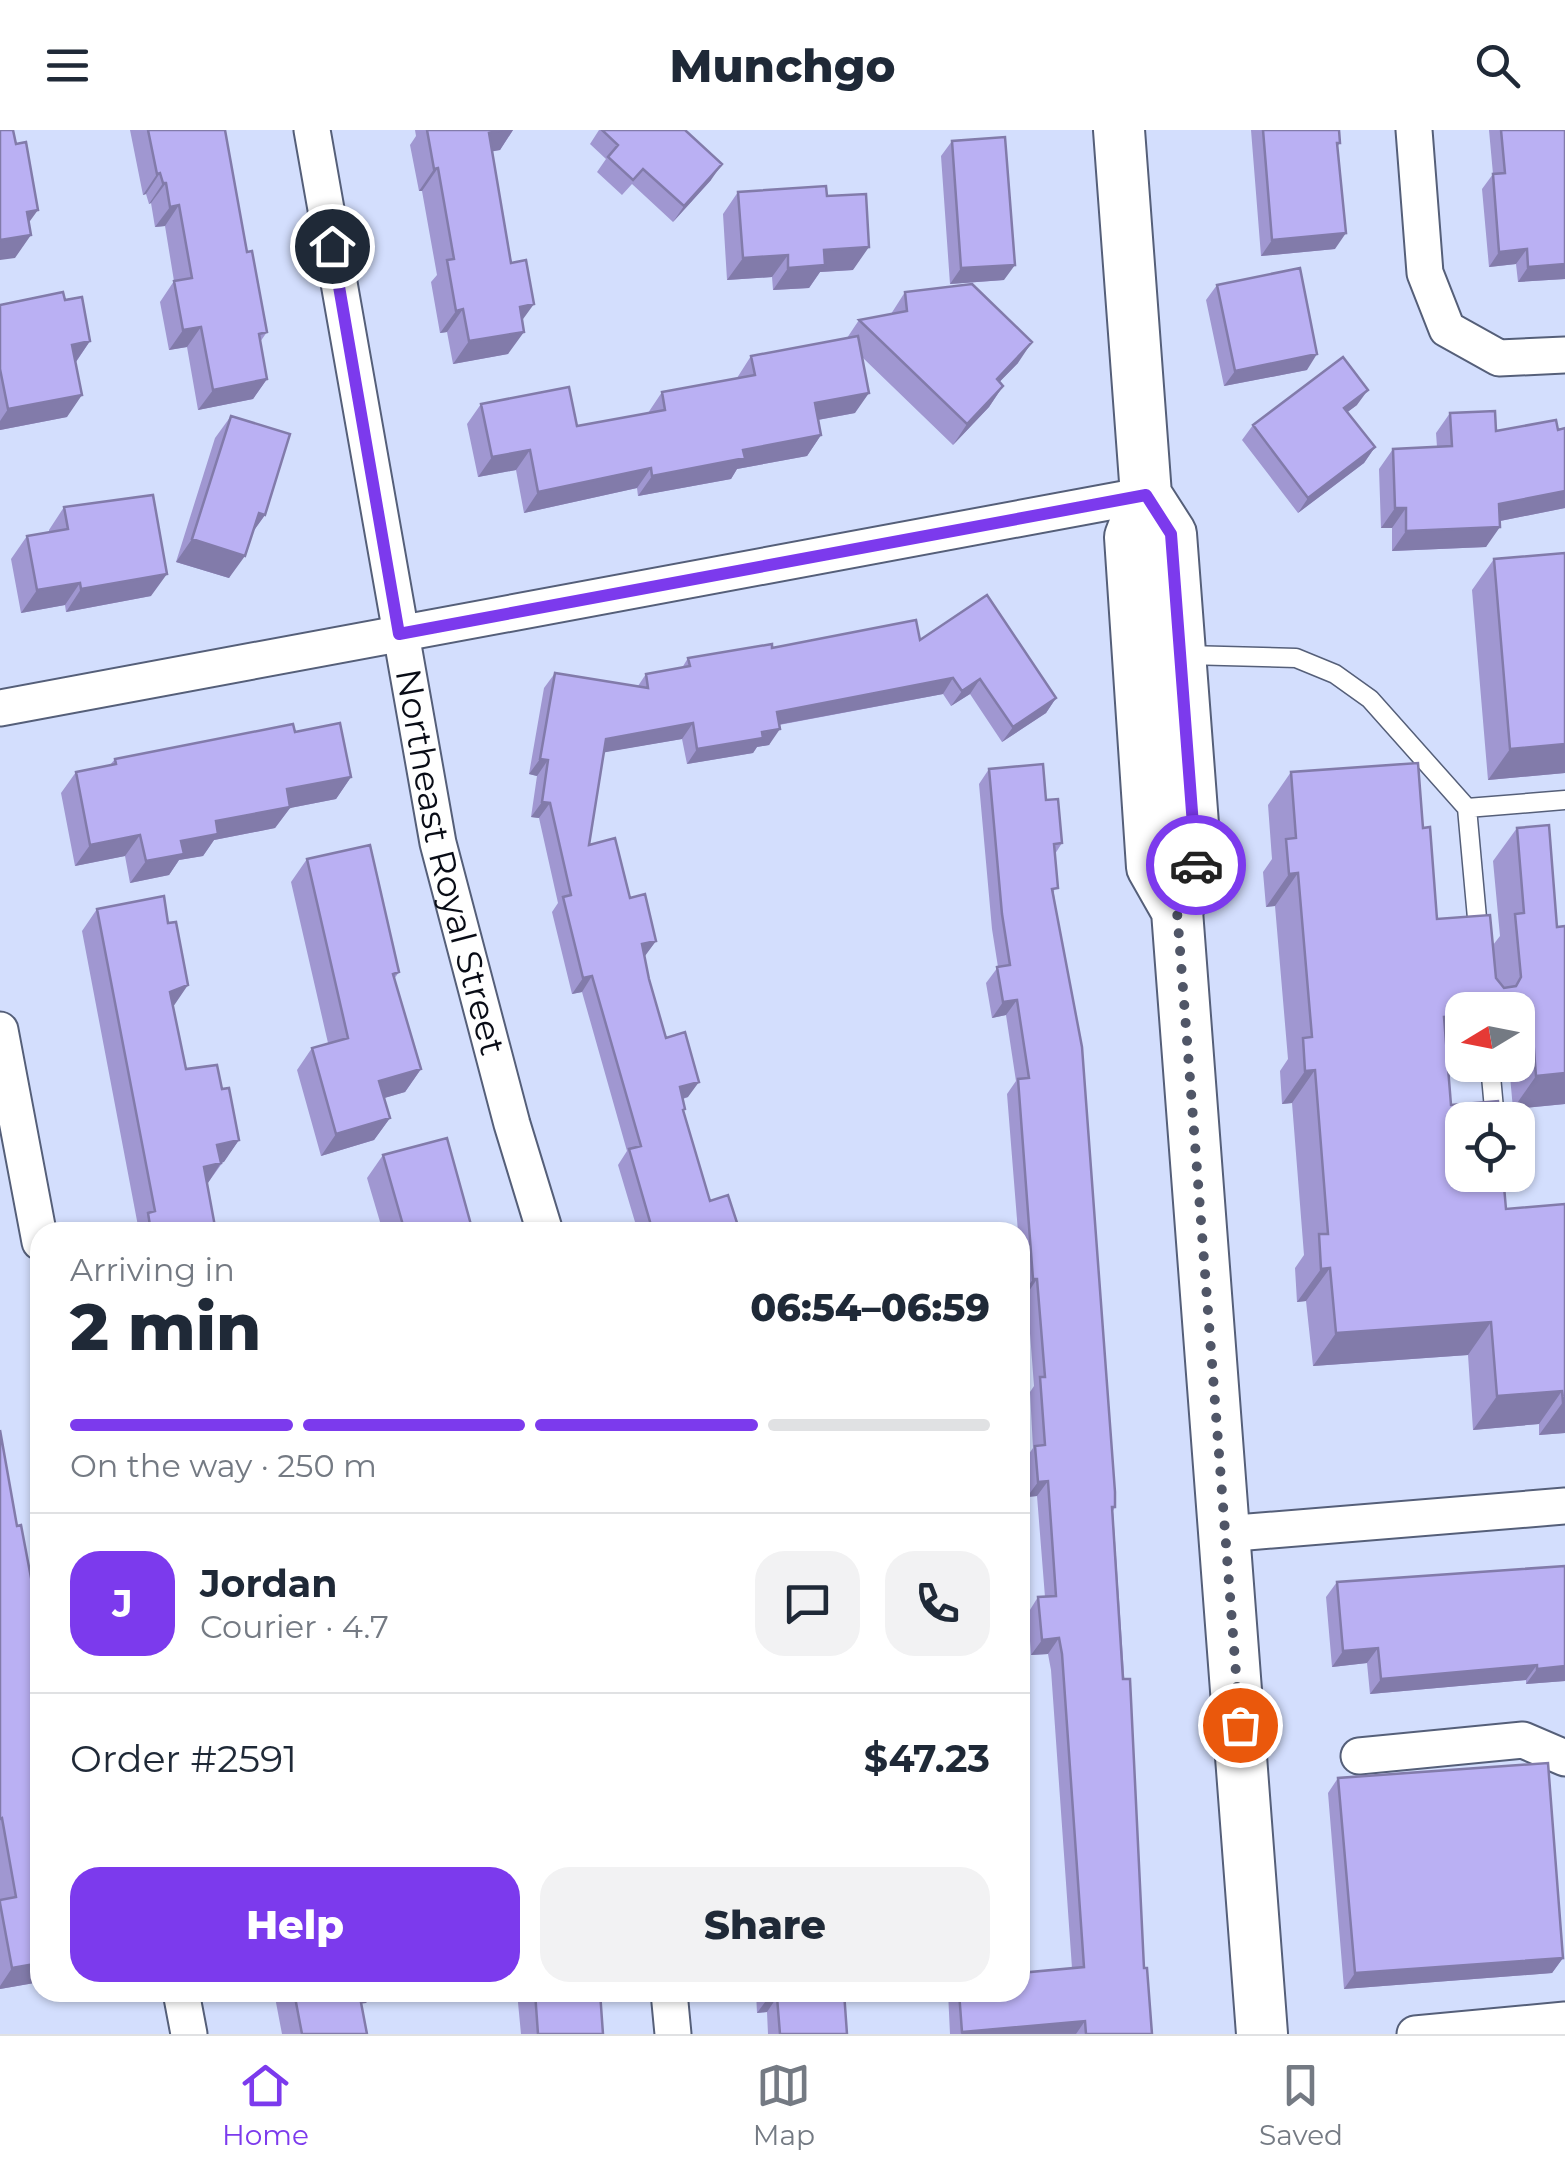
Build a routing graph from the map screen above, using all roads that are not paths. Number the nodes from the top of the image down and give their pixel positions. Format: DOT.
graph roads {
  1 [pos="312,130"];
  2 [pos="1118,130"];
  3 [pos="1414,130"];
  4 [pos="1565,355"];
  5 [pos="1146,495"];
  6 [pos="399,634"];
  7 [pos="1180,656"];
  8 [pos="0,708"];
  9 [pos="1565,800"];
  10 [pos="1467,808"];
  11 [pos="1177,911"];
  12 [pos="1480,955"];
  13 [pos="0,1030"];
  14 [pos="36,1222"];
  15 [pos="542,1222"];
  16 [pos="1565,1506"];
  17 [pos="1224,1534"];
  18 [pos="1359,1756"];
  19 [pos="1564,1757"];
  20 [pos="183,2002"];
  21 [pos="670,2002"];
  22 [pos="1565,2020"];
  23 [pos="189,2034"];
  24 [pos="673,2034"];
  25 [pos="1262,2034"];
  26 [pos="1415,2034"];
  1 -- 6 [label="street, Northeast Royal Street"];
  2 -- 5 [label="main road"];
  3 -- 4 [label="street"];
  5 -- 6 [label="street"];
  5 -- 7 [label="main road"];
  5 -- 11 [label="main road"];
  6 -- 8 [label="street"];
  6 -- 15 [label="street, Northeast Royal Street"];
  7 -- 10 [label="lane"];
  7 -- 11 [label="main road"];
  9 -- 10 [label="lane"];
  10 -- 12 [label="lane"];
  11 -- 17 [label="main road"];
  13 -- 14 [label="street"];
  16 -- 17 [label="street"];
  17 -- 25 [label="main road"];
  18 -- 19 [label="street"];
  20 -- 23 [label="street"];
  21 -- 24 [label="street"];
  22 -- 26 [label="street"];
}
